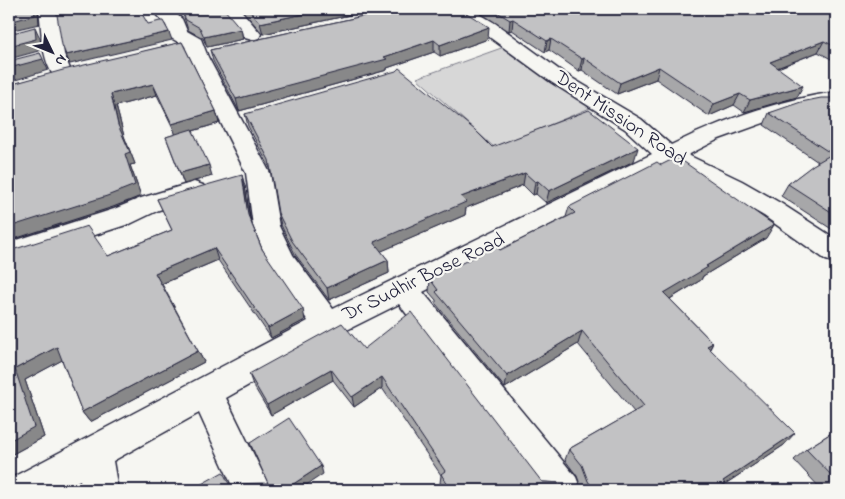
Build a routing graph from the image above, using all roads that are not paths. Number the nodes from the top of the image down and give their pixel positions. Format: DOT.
graph roads {
  1 [pos="160,9"];
  2 [pos="230,9"];
  3 [pos="459,9"];
  4 [pos="44,23"];
  5 [pos="252,34"];
  6 [pos="272,40"];
  7 [pos="166,50"];
  8 [pos="211,50"];
  9 [pos="62,74"];
  10 [pos="836,98"];
  11 [pos="668,155"];
  12 [pos="258,173"];
  13 [pos="9,250"];
  14 [pos="836,254"];
  15 [pos="403,288"];
  16 [pos="328,325"];
  17 [pos="206,392"];
  18 [pos="94,452"];
  19 [pos="26,490"];
  20 [pos="100,490"];
  21 [pos="253,490"];
  22 [pos="563,490"];
  1 -- 8 [label="street"];
  2 -- 5 [label="street"];
  3 -- 11 [label="street, Dent Mission Road"];
  4 -- 9 [label="street"];
  6 -- 8 [label="street"];
  7 -- 8 [label="street"];
  8 -- 12 [label="street"];
  10 -- 11 [label="street, Dr Sudhir Bose Road"];
  11 -- 14 [label="street, Dent Mission Road"];
  11 -- 15 [label="street, Dr Sudhir Bose Road"];
  12 -- 13 [label="street"];
  12 -- 16 [label="street"];
  15 -- 16 [label="street, Dr Sudhir Bose Road"];
  15 -- 22 [label="street"];
  16 -- 17 [label="street, Dr Sudhir Bose Road"];
  17 -- 18 [label="street, Dr Sudhir Bose Road"];
  17 -- 21 [label="street"];
  18 -- 19 [label="street, Dr Sudhir Bose Road"];
  18 -- 20 [label="street"];
}
